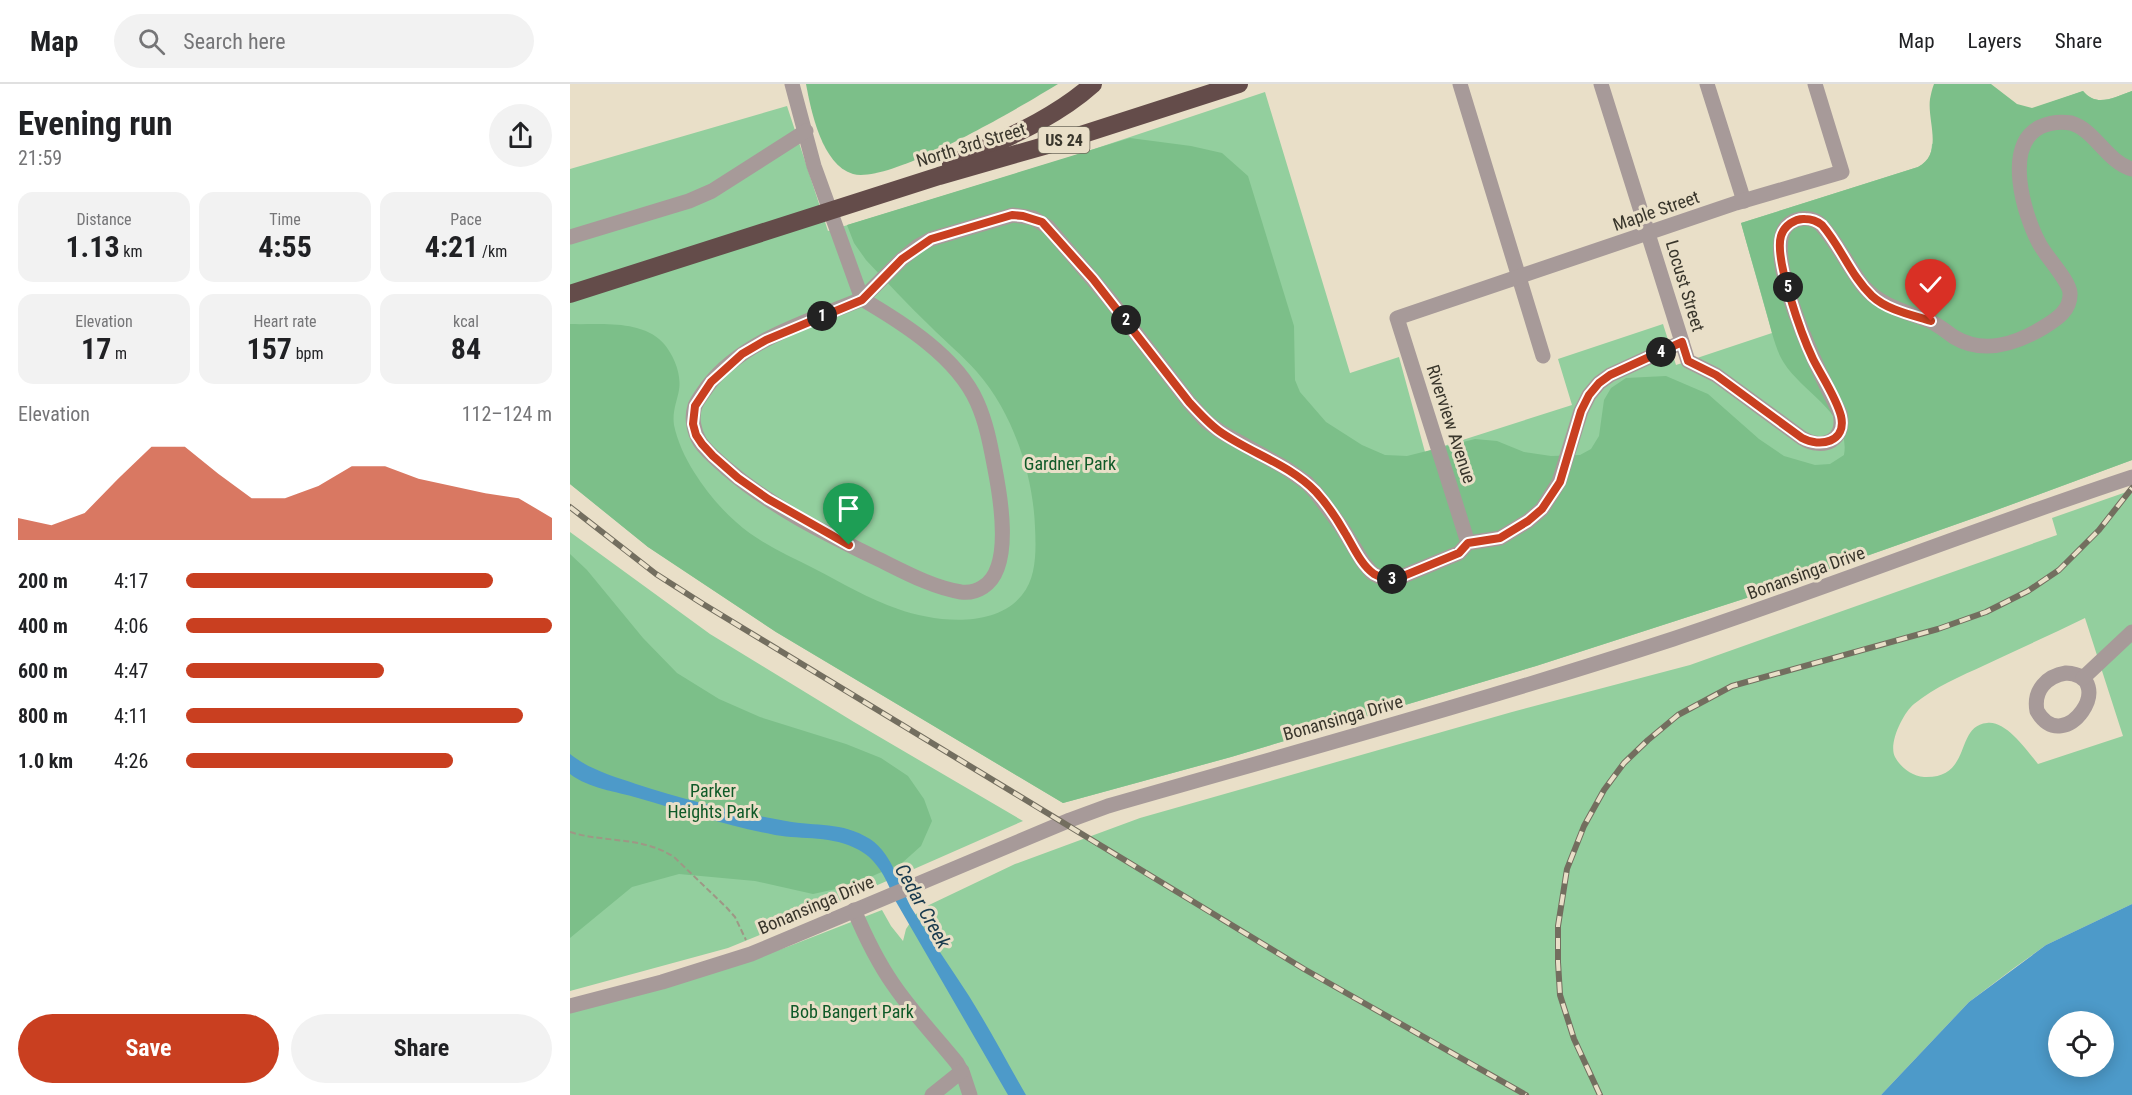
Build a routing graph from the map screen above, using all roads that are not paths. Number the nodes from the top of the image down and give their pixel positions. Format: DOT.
graph roads {
  1 [pos="792,84"];
  2 [pos="1093,84"];
  3 [pos="1460,84"];
  4 [pos="1601,84"];
  5 [pos="1707,84"];
  6 [pos="1815,84"];
  7 [pos="1234,85"];
  8 [pos="806,131"];
  9 [pos="2132,169"];
  10 [pos="887,193"];
  11 [pos="1744,201"];
  12 [pos="831,210"];
  13 [pos="1649,234"];
  14 [pos="570,237"];
  15 [pos="1520,277"];
  16 [pos="570,294"];
  17 [pos="862,300"];
  18 [pos="1397,318"];
  19 [pos="1682,342"];
  20 [pos="1543,356"];
  21 [pos="2132,477"];
  22 [pos="1468,543"];
  23 [pos="2132,632"];
  24 [pos="2083,678"];
  25 [pos="854,910"];
  26 [pos="570,1006"];
  27 [pos="962,1071"];
  28 [pos="932,1095"];
  29 [pos="970,1095"];
  1 -- 8 [label="street"];
  2 -- 10 [label="highway, US 24"];
  3 -- 15 [label="street"];
  4 -- 13 [label="street, Locust Street"];
  5 -- 11 [label="street"];
  6 -- 11 [label="street, Maple Street"];
  7 -- 10 [label="highway, North 3rd Street / US 24"];
  8 -- 12 [label="street"];
  8 -- 14 [label="street"];
  9 -- 19 [label="street, Locust Street"];
  10 -- 12 [label="highway, US 24"];
  11 -- 13 [label="street, Maple Street"];
  12 -- 16 [label="highway, US 24"];
  12 -- 17 [label="street"];
  13 -- 15 [label="street, Maple Street"];
  13 -- 19 [label="street, Locust Street"];
  15 -- 18 [label="street, Maple Street"];
  15 -- 20 [label="street"];
  17 -- 17 [label="street"];
  17 -- 22 [label="street"];
  18 -- 22 [label="street, Riverview Avenue"];
  19 -- 22 [label="street"];
  21 -- 25 [label="street, Bonansinga Drive"];
  23 -- 24 [label="street"];
  25 -- 26 [label="street, Bonansinga Drive"];
  25 -- 27 [label="street"];
  27 -- 28 [label="street"];
  27 -- 29 [label="street"];
}
